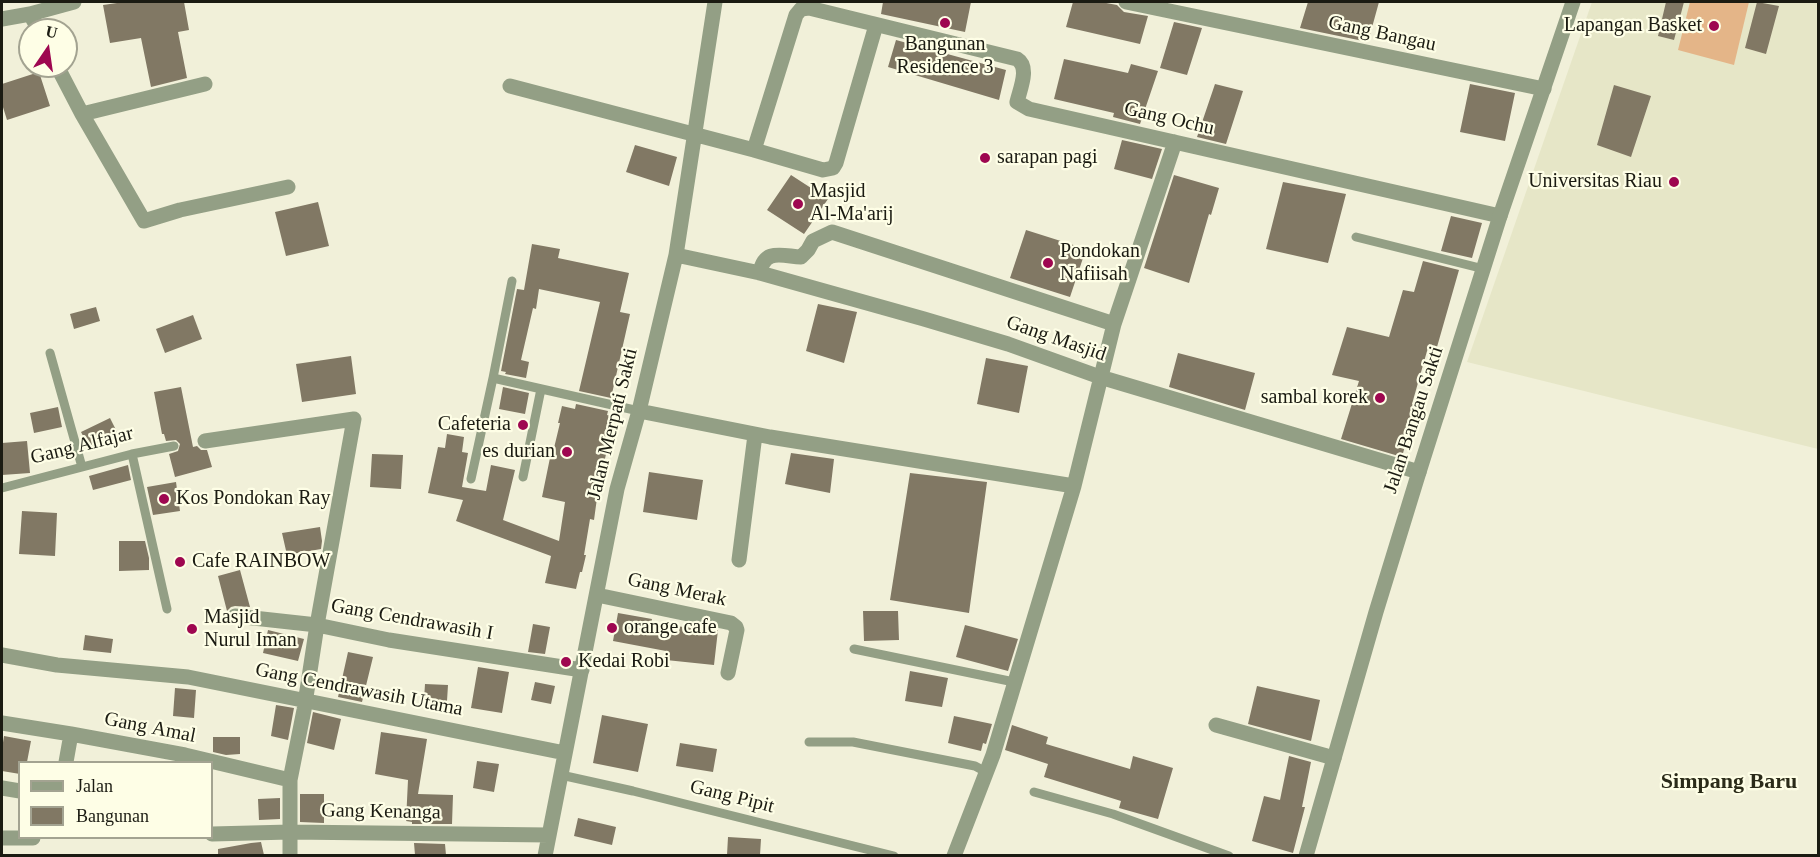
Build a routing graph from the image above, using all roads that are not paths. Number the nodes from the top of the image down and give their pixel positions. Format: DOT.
graph roads {
  1 [pos="74,2"];
  2 [pos="715,2"];
  3 [pos="1573,2"];
  4 [pos="1133,3"];
  5 [pos="30,14"];
  6 [pos="32,18"];
  7 [pos="2,19"];
  8 [pos="876,25"];
  9 [pos="63,78"];
  10 [pos="205,84"];
  11 [pos="510,87"];
  12 [pos="1544,89"];
  13 [pos="82,114"];
  14 [pos="695,134"];
  15 [pos="1175,142"];
  16 [pos="754,150"];
  17 [pos="288,187"];
  18 [pos="1500,216"];
  19 [pos="1356,237"];
  20 [pos="676,255"];
  21 [pos="1484,269"];
  22 [pos="760,273"];
  23 [pos="512,281"];
  24 [pos="1114,324"];
  25 [pos="50,353"];
  26 [pos="1100,377"];
  27 [pos="493,378"];
  28 [pos="541,389"];
  29 [pos="639,411"];
  30 [pos="755,435"];
  31 [pos="205,441"];
  32 [pos="174,446"];
  33 [pos="132,454"];
  34 [pos="82,467"];
  35 [pos="1419,472"];
  36 [pos="523,477"];
  37 [pos="471,479"];
  38 [pos="1074,486"];
  39 [pos="2,488"];
  40 [pos="739,560"];
  41 [pos="597,595"];
  42 [pos="167,609"];
  43 [pos="235,616"];
  44 [pos="317,625"];
  45 [pos="854,649"];
  46 [pos="2,655"];
  47 [pos="582,670"];
  48 [pos="728,673"];
  49 [pos="1014,682"];
  50 [pos="306,701"];
  51 [pos="2,723"];
  52 [pos="1216,725"];
  53 [pos="71,734"];
  54 [pos="809,742"];
  55 [pos="565,753"];
  56 [pos="1334,758"];
  57 [pos="66,761"];
  58 [pos="210,761"];
  59 [pos="213,762"];
  60 [pos="986,772"];
  61 [pos="561,775"];
  62 [pos="290,780"];
  63 [pos="2,789"];
  64 [pos="18,791"];
  65 [pos="1034,792"];
  66 [pos="290,832"];
  67 [pos="213,834"];
  68 [pos="549,835"];
  69 [pos="18,837"];
  70 [pos="2,838"];
  71 [pos="290,855"];
  72 [pos="545,855"];
  73 [pos="894,855"];
  74 [pos="954,855"];
  75 [pos="1229,855"];
  76 [pos="1306,855"];
  1 -- 5 [label="street"];
  2 -- 14 [label="street, Jalan Merpati Sakti"];
  3 -- 12 [label="street, Jalan Bangau Sakti"];
  4 -- 12 [label="street, Gang Bangau"];
  5 -- 6 [label="street"];
  5 -- 7 [label="street"];
  8 -- 15 [label="street, Gang Ochu"];
  8 -- 16 [label="street"];
  8 -- 16 [label="street"];
  9 -- 13 [label="street"];
  10 -- 13 [label="street"];
  11 -- 14 [label="street"];
  12 -- 18 [label="street, Jalan Bangau Sakti"];
  13 -- 17 [label="street"];
  14 -- 16 [label="street"];
  14 -- 20 [label="street, Jalan Merpati Sakti"];
  15 -- 18 [label="street, Gang Ochu"];
  15 -- 24 [label="street"];
  18 -- 21 [label="street, Jalan Bangau Sakti"];
  19 -- 21 [label="lane"];
  20 -- 22 [label="street, Gang Masjid"];
  20 -- 29 [label="street, Jalan Merpati Sakti"];
  21 -- 35 [label="street, Jalan Bangau Sakti"];
  22 -- 24 [label="street"];
  22 -- 26 [label="street, Gang Masjid"];
  23 -- 27 [label="lane"];
  24 -- 26 [label="street"];
  25 -- 34 [label="lane"];
  26 -- 35 [label="street, Gang Masjid"];
  26 -- 38 [label="street"];
  27 -- 28 [label="lane"];
  27 -- 37 [label="lane"];
  28 -- 29 [label="lane"];
  28 -- 36 [label="lane"];
  29 -- 30 [label="street"];
  29 -- 41 [label="street, Jalan Merpati Sakti"];
  30 -- 38 [label="street"];
  30 -- 40 [label="street"];
  31 -- 44 [label="street"];
  32 -- 33 [label="lane, Gang Alfajar"];
  33 -- 34 [label="lane, Gang Alfajar"];
  33 -- 42 [label="lane"];
  34 -- 39 [label="lane, Gang Alfajar"];
  35 -- 56 [label="street, Jalan Bangau Sakti"];
  38 -- 49 [label="street"];
  41 -- 47 [label="street, Jalan Merpati Sakti"];
  41 -- 48 [label="street, Gang Merak"];
  43 -- 44 [label="street, Gang Cendrawasih I"];
  44 -- 47 [label="street, Gang Cendrawasih I"];
  44 -- 50 [label="street"];
  45 -- 49 [label="lane"];
  46 -- 50 [label="street, Gang Cendrawasih Utama"];
  47 -- 55 [label="street, Jalan Merpati Sakti"];
  49 -- 60 [label="street"];
  50 -- 55 [label="street, Gang Cendrawasih Utama"];
  50 -- 62 [label="street"];
  51 -- 53 [label="street, Gang Amal"];
  52 -- 56 [label="street"];
  53 -- 57 [label="street"];
  53 -- 58 [label="street, Gang Amal"];
  54 -- 60 [label="lane"];
  55 -- 61 [label="street, Jalan Merpati Sakti"];
  56 -- 76 [label="street, Jalan Bangau Sakti"];
  59 -- 62 [label="street, Gang Amal"];
  60 -- 74 [label="street"];
  61 -- 68 [label="street, Jalan Merpati Sakti"];
  61 -- 73 [label="lane, Gang Pipit"];
  62 -- 66 [label="street"];
  63 -- 64 [label="street"];
  65 -- 75 [label="lane"];
  66 -- 67 [label="street, Gang Kenanga"];
  66 -- 68 [label="street, Gang Kenanga"];
  66 -- 71 [label="street"];
  68 -- 72 [label="street, Jalan Merpati Sakti"];
  69 -- 70 [label="street"];
}
